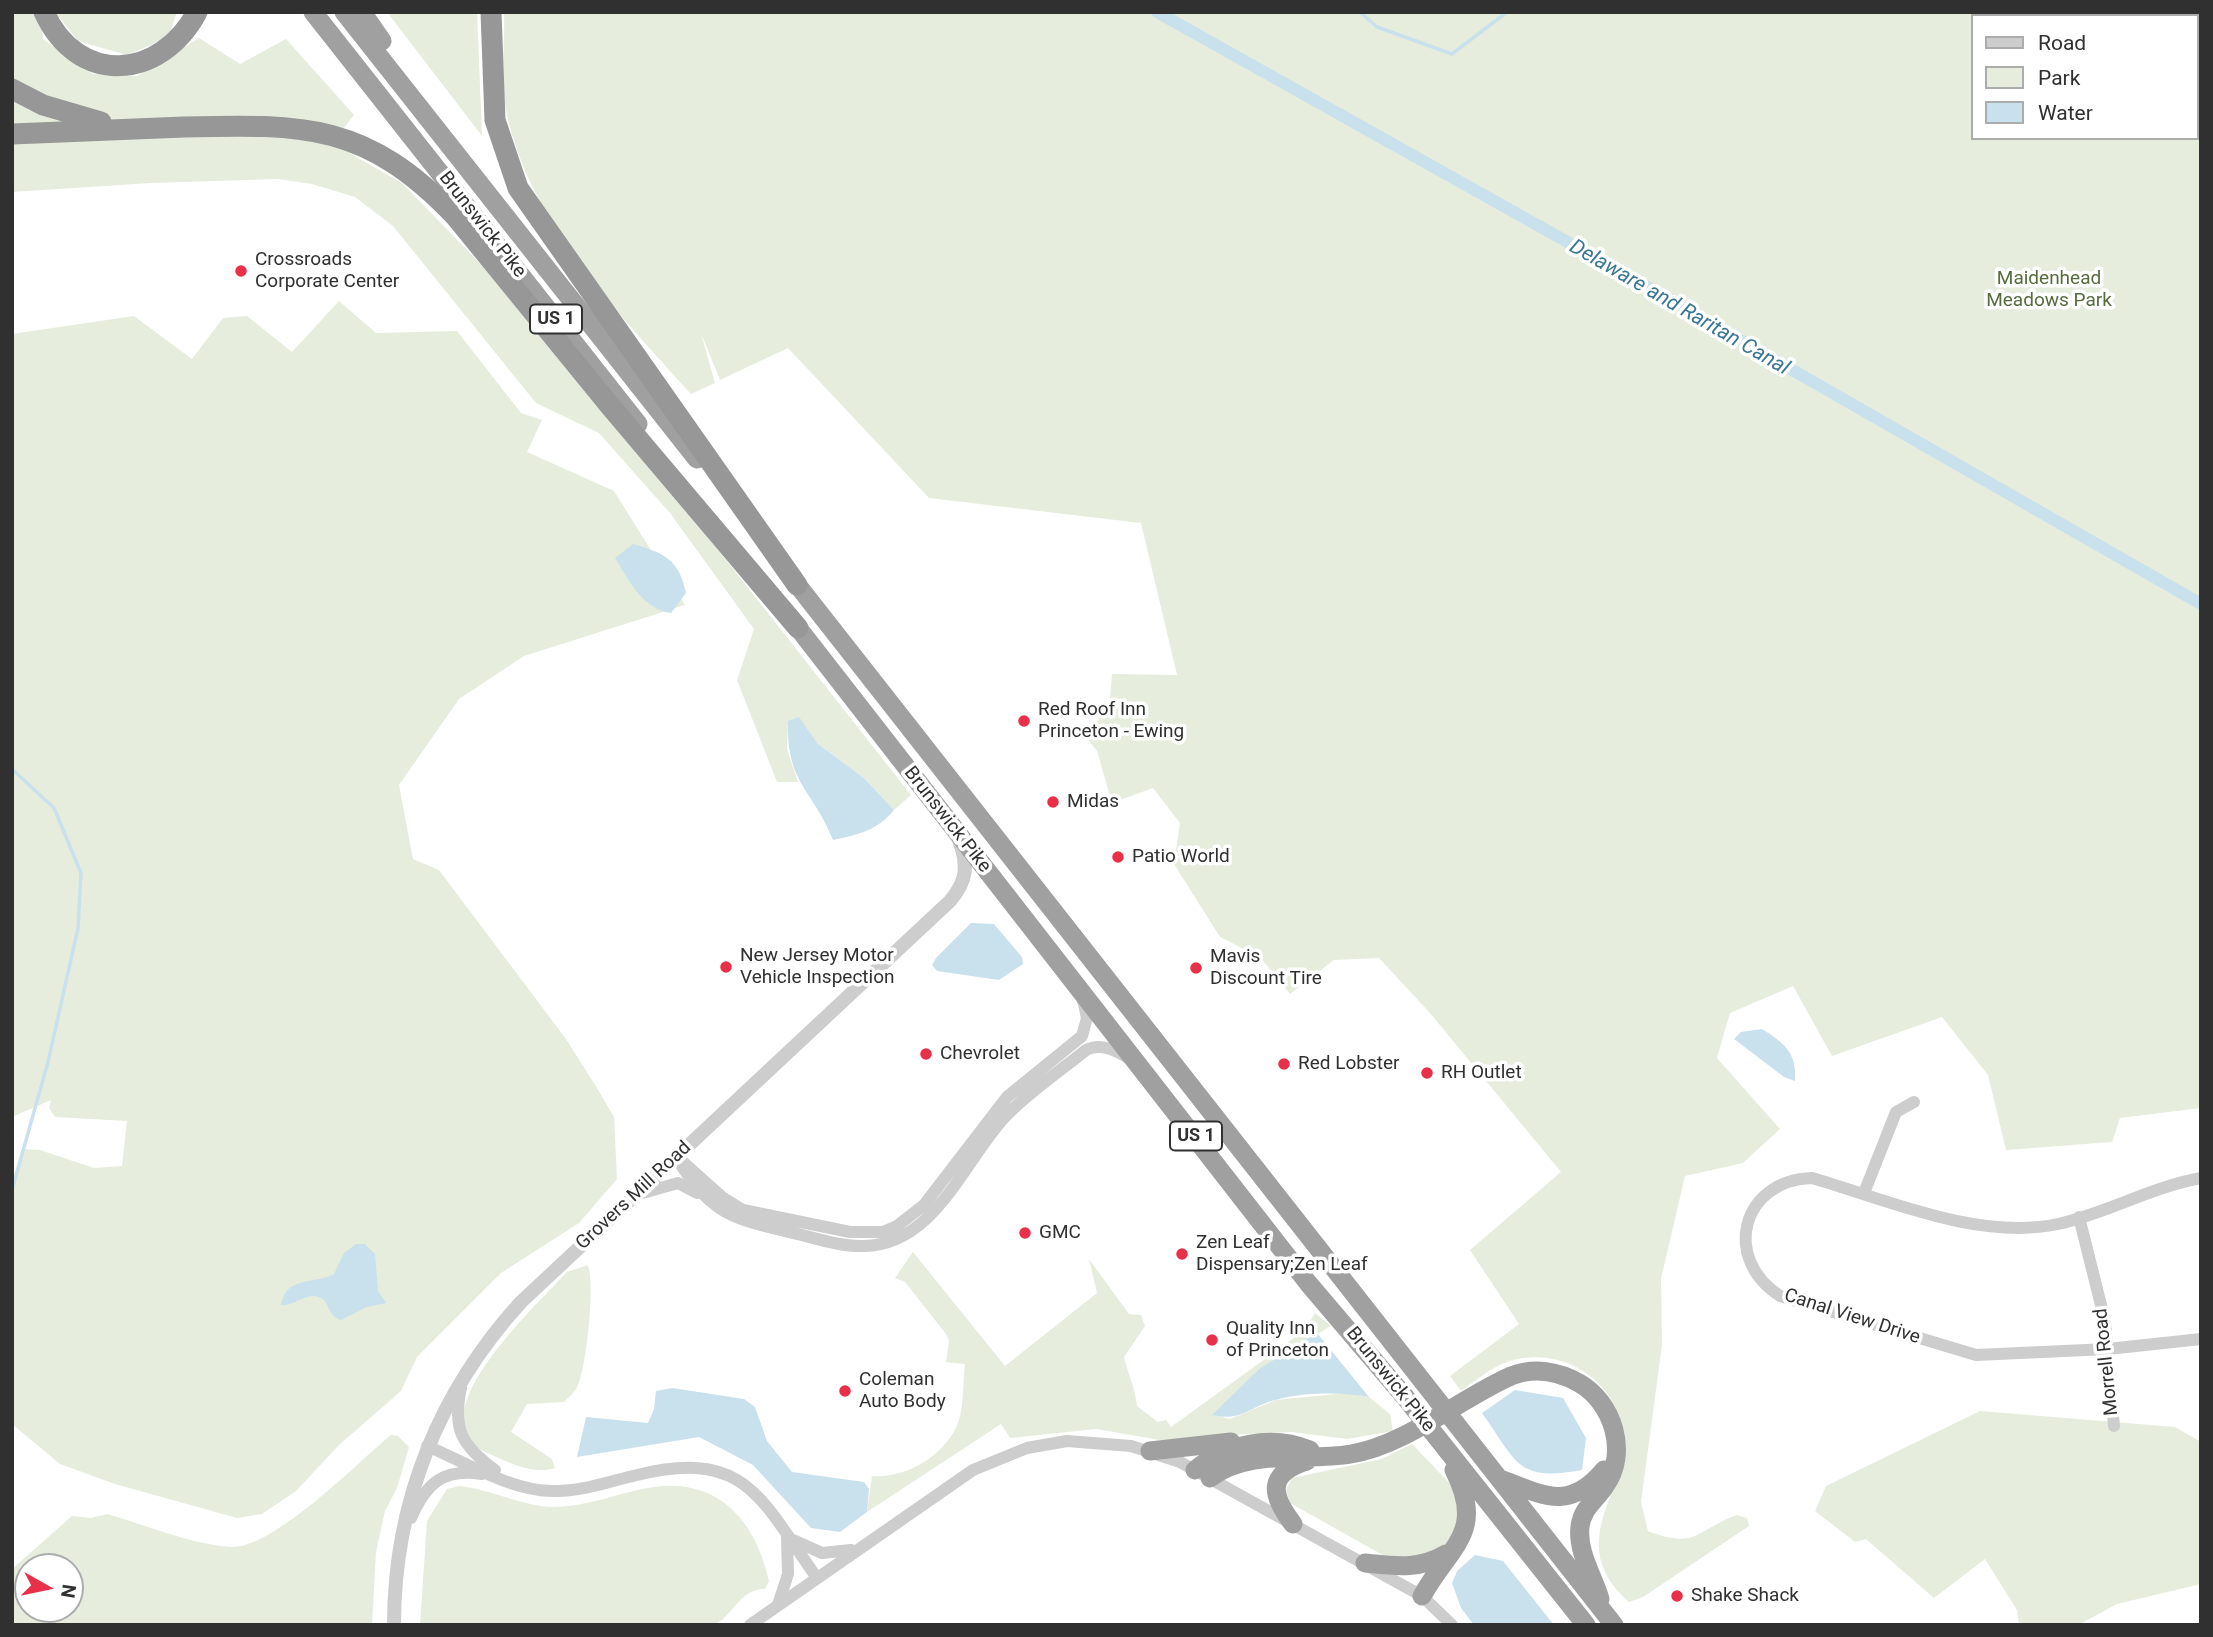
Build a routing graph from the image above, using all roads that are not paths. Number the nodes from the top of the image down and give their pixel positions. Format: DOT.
graph roads {
  1 [pos="44,12"];
  2 [pos="197,12"];
  3 [pos="313,12"];
  4 [pos="344,12"];
  5 [pos="362,12"];
  6 [pos="491,12"];
  7 [pos="12,89"];
  8 [pos="423,111"];
  9 [pos="148,128"];
  10 [pos="12,134"];
  11 [pos="797,585"];
  12 [pos="798,628"];
  13 [pos="955,830"];
  14 [pos="1079,986"];
  15 [pos="1145,1069"];
  16 [pos="1914,1102"];
  17 [pos="676,1157"];
  18 [pos="2201,1178"];
  19 [pos="1864,1193"];
  20 [pos="635,1195"];
  21 [pos="704,1197"];
  22 [pos="2079,1217"];
  23 [pos="2201,1339"];
  24 [pos="2108,1349"];
  25 [pos="468,1368"];
  26 [pos="2114,1426"];
  27 [pos="1614,1433"];
  28 [pos="1439,1440"];
  29 [pos="1260,1442"];
  30 [pos="427,1446"];
  31 [pos="1150,1451"];
  32 [pos="1324,1456"];
  33 [pos="1202,1474"];
  34 [pos="1500,1479"];
  35 [pos="509,1481"];
  36 [pos="1293,1524"];
  37 [pos="786,1536"];
  38 [pos="401,1541"];
  39 [pos="859,1548"];
  40 [pos="1450,1552"];
  41 [pos="1365,1563"];
  42 [pos="817,1578"];
  43 [pos="1422,1597"];
  44 [pos="778,1605"];
  45 [pos="1609,1619"];
  46 [pos="394,1625"];
  47 [pos="750,1625"];
  48 [pos="1452,1625"];
  49 [pos="1586,1625"];
  1 -- 2 [label="highway"];
  3 -- 12 [label="highway, Brunswick Pike / US 1"];
  4 -- 8 [label="highway, Brunswick Pike / US 1"];
  5 -- 8 [label="highway"];
  6 -- 11 [label="highway"];
  7 -- 9 [label="highway"];
  8 -- 11 [label="highway, Brunswick Pike / US 1"];
  9 -- 10 [label="highway"];
  9 -- 12 [label="highway"];
  11 -- 34 [label="highway, Brunswick Pike / US 1"];
  12 -- 13 [label="highway, Brunswick Pike / US 1"];
  13 -- 14 [label="highway, Brunswick Pike / US 1"];
  13 -- 17 [label="street, Grovers Mill Road"];
  14 -- 15 [label="highway, Brunswick Pike / US 1"];
  14 -- 17 [label="street"];
  15 -- 21 [label="street"];
  15 -- 28 [label="highway, Brunswick Pike / US 1"];
  16 -- 19 [label="street"];
  17 -- 20 [label="street, Grovers Mill Road"];
  17 -- 21 [label="street"];
  18 -- 22 [label="street, Canal View Drive"];
  19 -- 22 [label="street, Canal View Drive"];
  19 -- 24 [label="street, Canal View Drive"];
  20 -- 21 [label="street"];
  20 -- 25 [label="street, Grovers Mill Road"];
  22 -- 24 [label="street, Morrell Road"];
  23 -- 24 [label="street, Canal View Drive"];
  24 -- 26 [label="street, Morrell Road"];
  25 -- 30 [label="street, Grovers Mill Road"];
  25 -- 35 [label="street"];
  27 -- 32 [label="highway"];
  27 -- 34 [label="highway"];
  27 -- 45 [label="highway"];
  28 -- 40 [label="highway"];
  28 -- 49 [label="highway, Brunswick Pike / US 1"];
  29 -- 31 [label="highway"];
  29 -- 32 [label="highway"];
  29 -- 33 [label="highway"];
  30 -- 35 [label="street"];
  30 -- 38 [label="street, Grovers Mill Road"];
  31 -- 33 [label="street"];
  31 -- 39 [label="street"];
  32 -- 33 [label="highway"];
  32 -- 36 [label="highway"];
  33 -- 36 [label="street"];
  34 -- 45 [label="highway, Brunswick Pike / US 1"];
  35 -- 37 [label="street"];
  35 -- 38 [label="street"];
  36 -- 41 [label="street"];
  37 -- 39 [label="street"];
  37 -- 42 [label="street"];
  37 -- 44 [label="street"];
  38 -- 46 [label="street, Grovers Mill Road"];
  39 -- 42 [label="street"];
  40 -- 41 [label="highway"];
  40 -- 43 [label="highway"];
  41 -- 43 [label="street"];
  42 -- 44 [label="street"];
  43 -- 48 [label="street"];
  44 -- 47 [label="street"];
}
